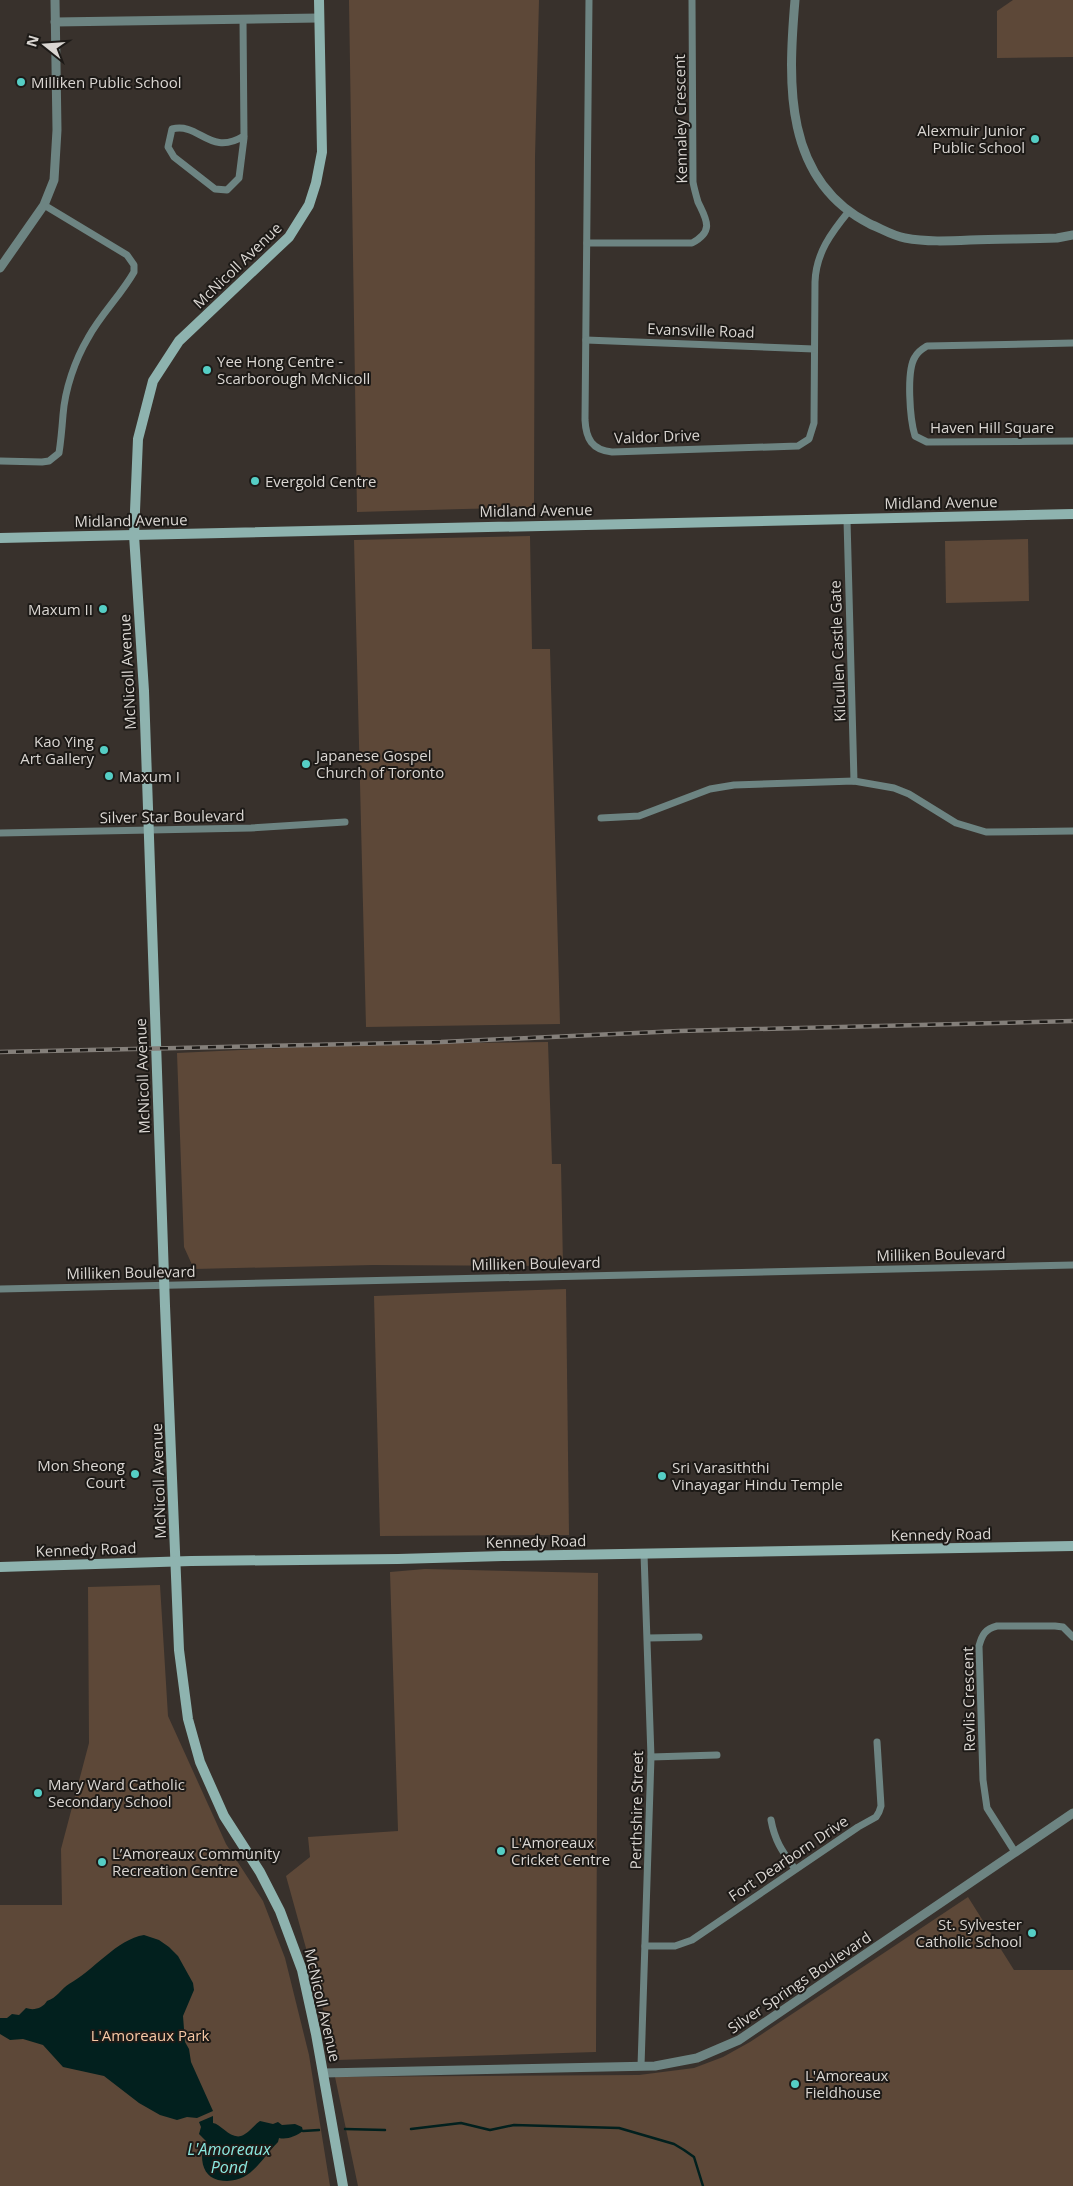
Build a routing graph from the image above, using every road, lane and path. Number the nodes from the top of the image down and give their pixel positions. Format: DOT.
graph roads {
  1 [pos="55,0"];
  2 [pos="319,0"];
  3 [pos="589,0"];
  4 [pos="692,0"];
  5 [pos="796,0"];
  6 [pos="318,18"];
  7 [pos="243,20"];
  8 [pos="55,22"];
  9 [pos="244,136"];
  10 [pos="44,205"];
  11 [pos="849,211"];
  12 [pos="1073,235"];
  13 [pos="587,243"];
  14 [pos="0,268"];
  15 [pos="586,340"];
  16 [pos="1073,342"];
  17 [pos="814,349"];
  18 [pos="1073,441"];
  19 [pos="0,461"];
  20 [pos="1073,514"];
  21 [pos="847,520"];
  22 [pos="134,535"];
  23 [pos="0,538"];
  24 [pos="854,781"];
  25 [pos="601,818"];
  26 [pos="345,822"];
  27 [pos="148,830"];
  28 [pos="1073,830"];
  29 [pos="0,833"];
  30 [pos="1073,1265"];
  31 [pos="164,1285"];
  32 [pos="0,1288"];
  33 [pos="1073,1546"];
  34 [pos="644,1554"];
  35 [pos="176,1562"];
  36 [pos="0,1567"];
  37 [pos="699,1637"];
  38 [pos="1073,1637"];
  39 [pos="648,1638"];
  40 [pos="877,1742"];
  41 [pos="717,1756"];
  42 [pos="652,1757"];
  43 [pos="1073,1813"];
  44 [pos="771,1820"];
  45 [pos="1015,1852"];
  46 [pos="795,1869"];
  47 [pos="645,1946"];
  48 [pos="641,2066"];
  49 [pos="323,2073"];
  50 [pos="343,2186"];
  1 -- 8 [label="street"];
  2 -- 6 [label="main road, McNicoll Avenue"];
  3 -- 13 [label="street, Valdor Drive"];
  4 -- 13 [label="street, Kennaley Crescent"];
  5 -- 11 [label="street"];
  6 -- 7 [label="street"];
  6 -- 22 [label="main road, McNicoll Avenue"];
  7 -- 8 [label="street"];
  7 -- 9 [label="street"];
  8 -- 10 [label="street"];
  9 -- 9 [label="street"];
  10 -- 14 [label="street"];
  10 -- 19 [label="street"];
  11 -- 12 [label="street"];
  11 -- 17 [label="street, Valdor Drive"];
  13 -- 15 [label="street, Valdor Drive"];
  15 -- 17 [label="street, Evansville Road"];
  15 -- 17 [label="street, Valdor Drive"];
  16 -- 18 [label="street, Haven Hill Square"];
  20 -- 21 [label="main road, Midland Avenue"];
  21 -- 22 [label="main road, Midland Avenue"];
  21 -- 24 [label="street, Kilcullen Castle Gate"];
  22 -- 23 [label="main road, Midland Avenue"];
  22 -- 27 [label="main road, McNicoll Avenue"];
  24 -- 25 [label="street"];
  24 -- 28 [label="street"];
  26 -- 27 [label="street, Silver Star Boulevard"];
  27 -- 29 [label="street, Silver Star Boulevard"];
  27 -- 31 [label="main road, McNicoll Avenue"];
  30 -- 31 [label="street, Milliken Boulevard"];
  31 -- 32 [label="street, Milliken Boulevard"];
  31 -- 35 [label="main road, McNicoll Avenue"];
  33 -- 34 [label="main road, Kennedy Road"];
  34 -- 35 [label="main road, Kennedy Road"];
  34 -- 39 [label="street, Perthshire Street"];
  35 -- 36 [label="main road, Kennedy Road"];
  35 -- 49 [label="main road, McNicoll Avenue"];
  37 -- 39 [label="street"];
  38 -- 45 [label="street, Revlis Crescent"];
  39 -- 42 [label="street, Perthshire Street"];
  40 -- 46 [label="street, Fort Dearborn Drive"];
  41 -- 42 [label="street"];
  42 -- 47 [label="street, Perthshire Street"];
  43 -- 45 [label="street, Silver Springs Boulevard"];
  44 -- 46 [label="street"];
  45 -- 48 [label="street, Silver Springs Boulevard"];
  46 -- 47 [label="street, Fort Dearborn Drive"];
  47 -- 48 [label="street, Perthshire Street"];
  48 -- 49 [label="street, Silver Springs Boulevard"];
  49 -- 50 [label="main road, McNicoll Avenue"];
}
